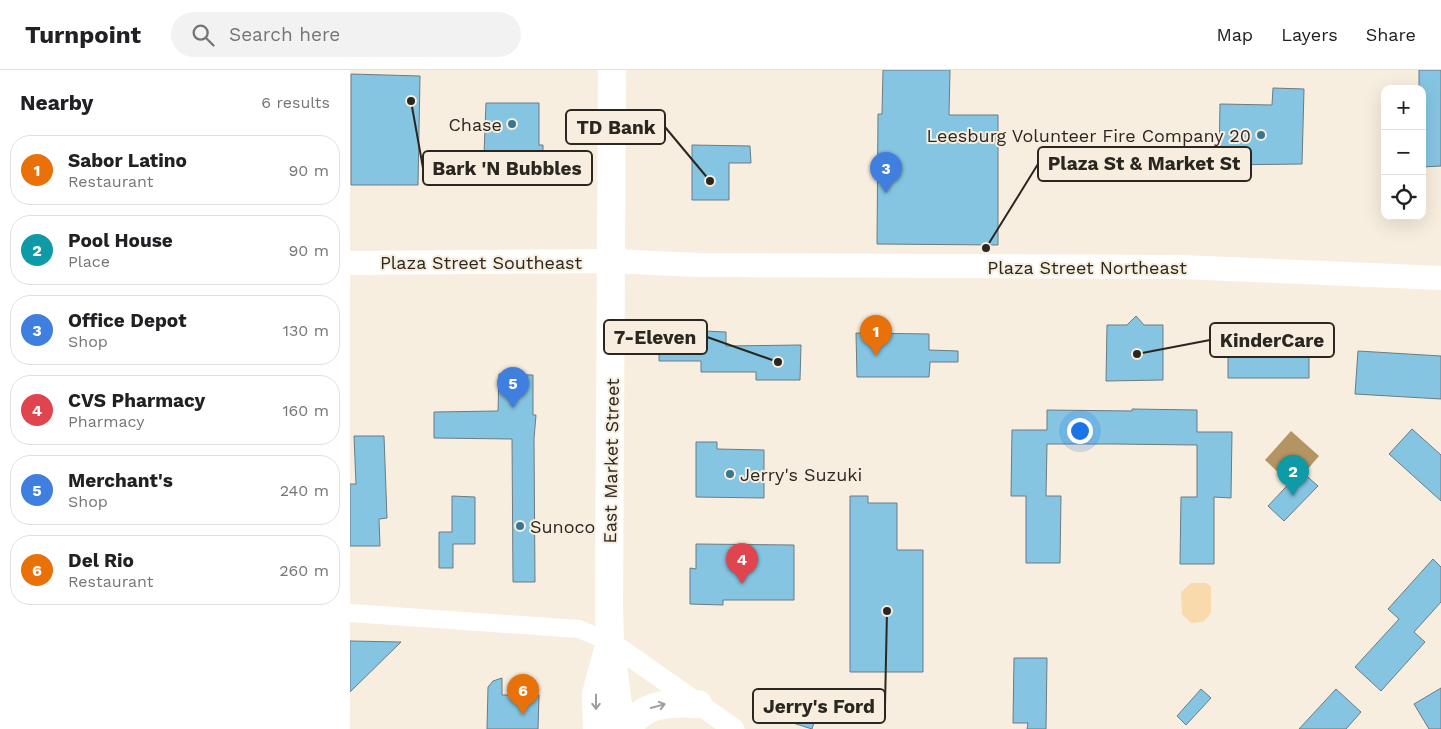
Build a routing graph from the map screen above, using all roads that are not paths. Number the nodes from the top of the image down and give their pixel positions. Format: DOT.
graph roads {
  1 [pos="612,70"];
  2 [pos="612,261"];
  3 [pos="350,263"];
  4 [pos="1441,278"];
  5 [pos="350,613"];
  6 [pos="610,642"];
  7 [pos="698,704"];
  8 [pos="597,729"];
  9 [pos="621,729"];
  10 [pos="627,729"];
  11 [pos="734,729"];
  1 -- 2 [label="main road, East Market Street"];
  2 -- 3 [label="main road, Plaza Street Southeast"];
  2 -- 4 [label="main road, Plaza Street Northeast"];
  2 -- 6 [label="main road, East Market Street"];
  5 -- 6 [label="street"];
  6 -- 7 [label="street"];
  6 -- 8 [label="main road, East Market Street, one-way"];
  6 -- 9 [label="main road, East Market Street"];
  10 -- 7 [label="main road, one-way"];
  7 -- 11 [label="street"];
}
